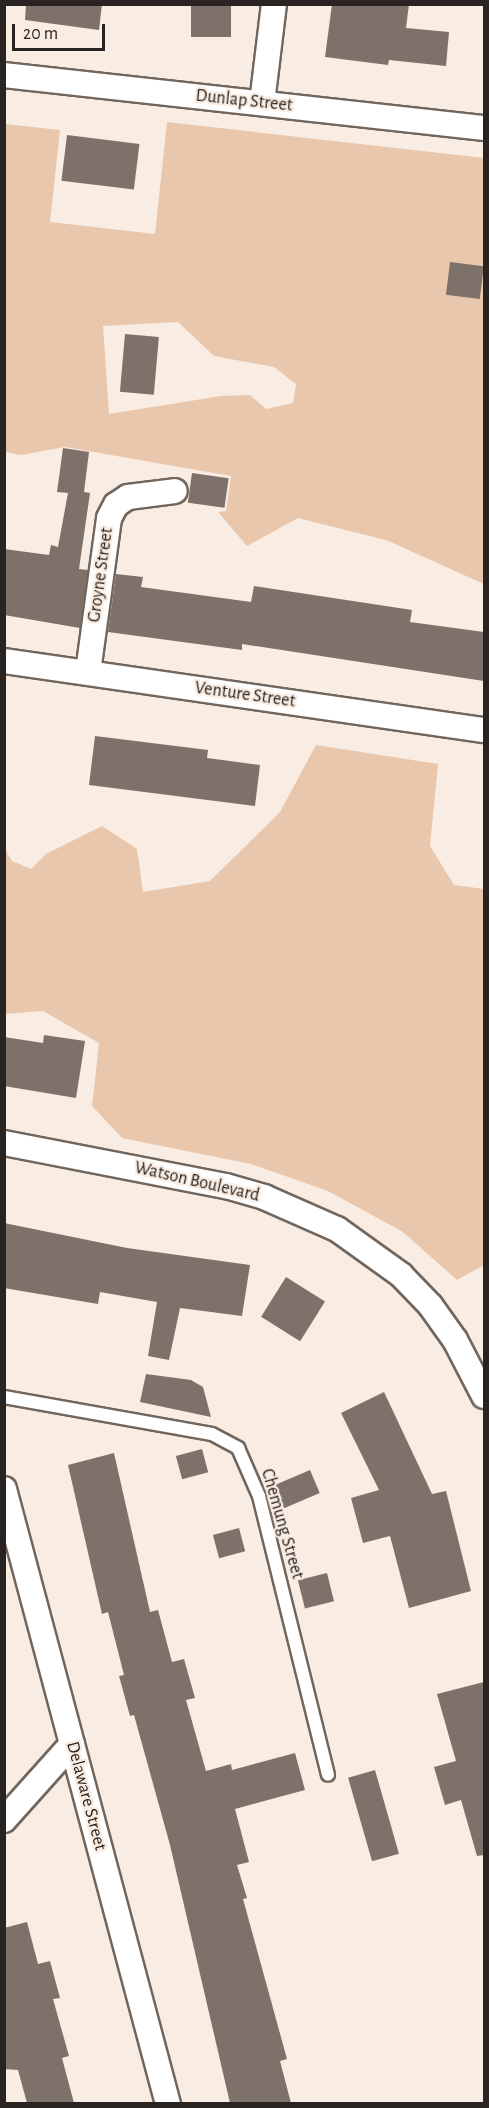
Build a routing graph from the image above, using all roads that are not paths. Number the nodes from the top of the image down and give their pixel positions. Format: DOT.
graph roads {
  1 [pos="274,4"];
  2 [pos="4,75"];
  3 [pos="262,103"];
  4 [pos="484,128"];
  5 [pos="175,491"];
  6 [pos="4,661"];
  7 [pos="88,672"];
  8 [pos="484,730"];
  9 [pos="4,1143"];
  10 [pos="484,1396"];
  11 [pos="4,1397"];
  12 [pos="5,1496"];
  13 [pos="72,1744"];
  14 [pos="328,1775"];
  15 [pos="4,1820"];
  16 [pos="168,2103"];
  1 -- 3 [label="street"];
  2 -- 3 [label="street, Dunlap Street"];
  3 -- 4 [label="street, Dunlap Street"];
  5 -- 7 [label="street, Groyne Street"];
  6 -- 7 [label="street, Venture Street"];
  7 -- 8 [label="street, Venture Street"];
  9 -- 10 [label="street, Watson Boulevard"];
  11 -- 14 [label="lane, Chemung Street"];
  12 -- 13 [label="street, Delaware Street"];
  13 -- 15 [label="street"];
  13 -- 16 [label="street, Delaware Street"];
}
